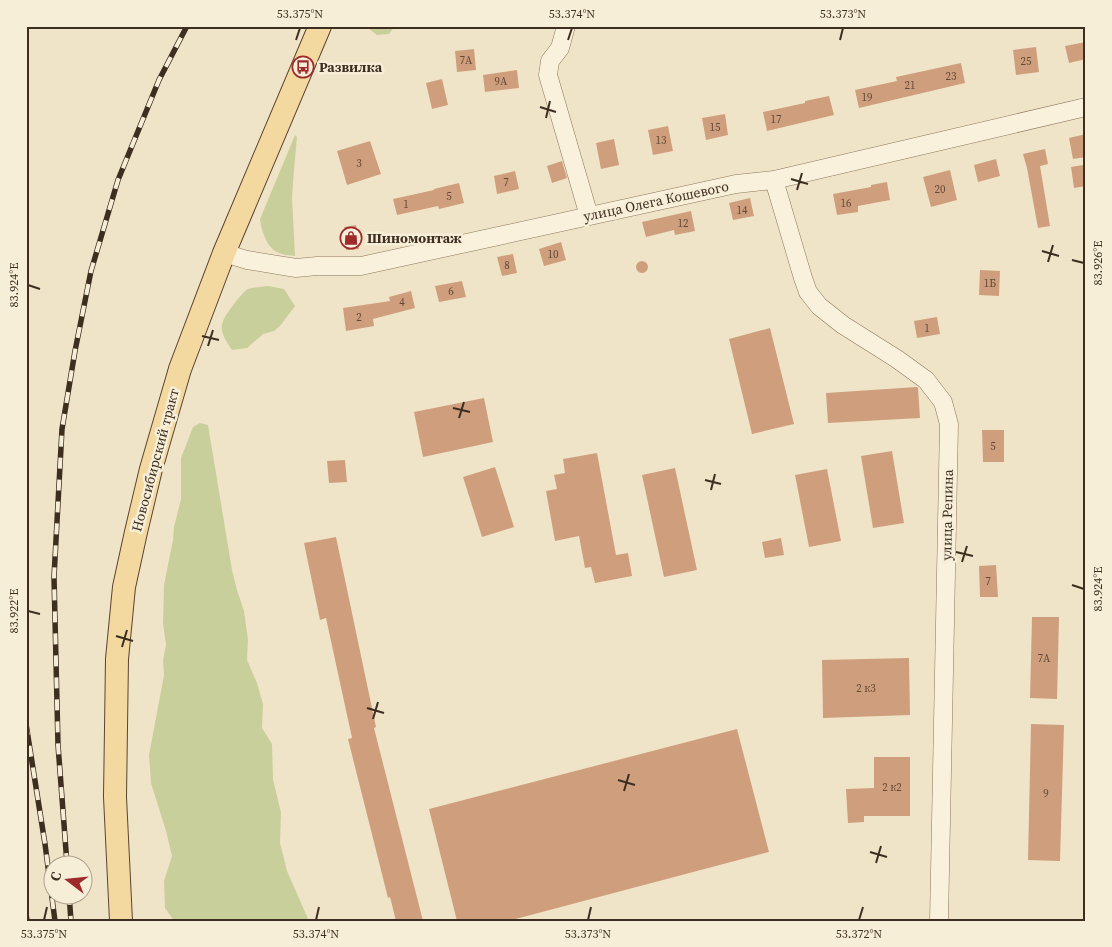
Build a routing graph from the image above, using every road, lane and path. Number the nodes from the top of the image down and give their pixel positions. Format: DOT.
graph roads {
  1 [pos="320,26"];
  2 [pos="566,26"];
  3 [pos="1086,106"];
  4 [pos="774,180"];
  5 [pos="589,216"];
  6 [pos="224,253"];
  7 [pos="121,921"];
  8 [pos="940,921"];
  1 -- 6 [label="main road, Новосибирский тракт"];
  2 -- 5 [label="street"];
  3 -- 4 [label="street, улица Олега Кошевого"];
  4 -- 5 [label="street, улица Олега Кошевого"];
  4 -- 8 [label="street, улица Репина"];
  5 -- 6 [label="street, улица Олега Кошевого"];
  6 -- 7 [label="main road, Новосибирский тракт"];
}
